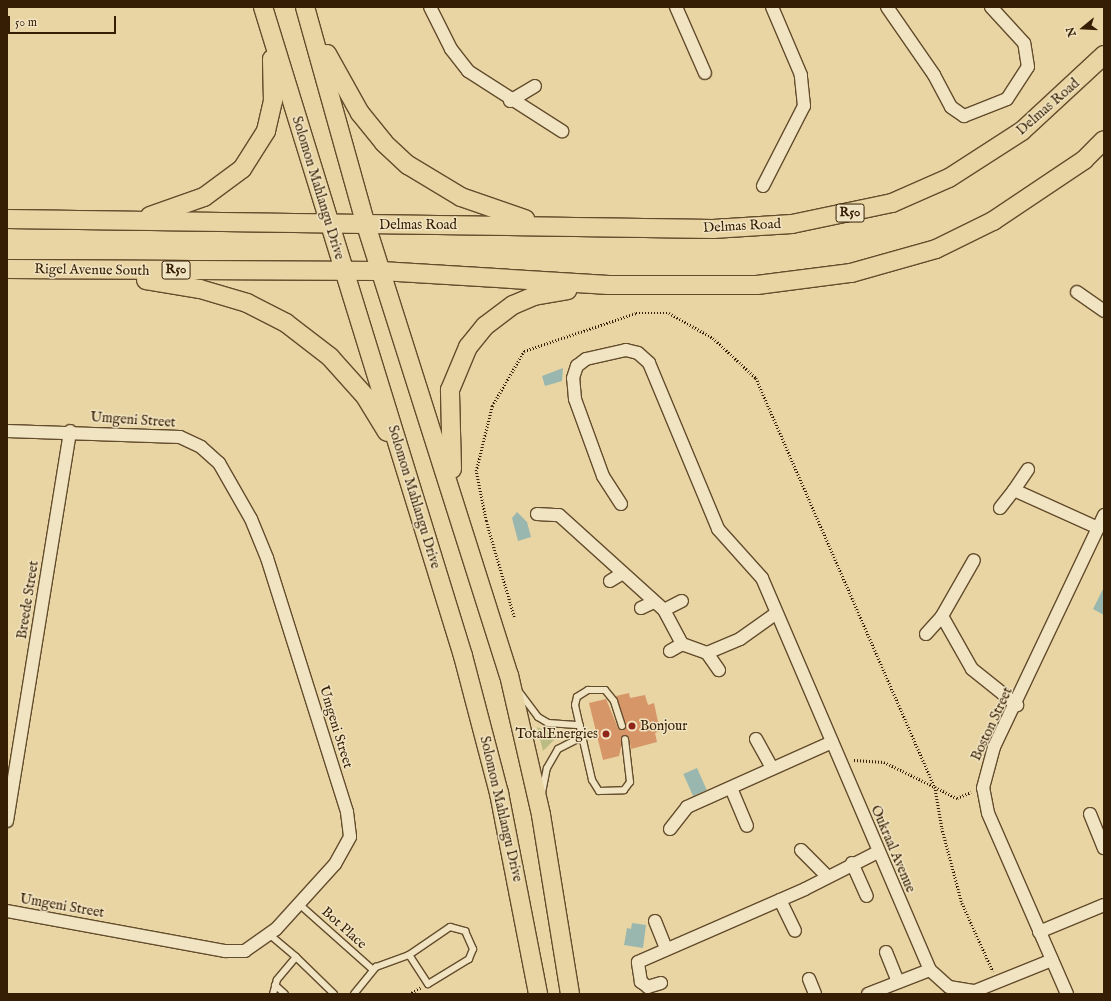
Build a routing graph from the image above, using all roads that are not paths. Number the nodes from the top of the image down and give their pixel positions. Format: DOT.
graph roads {
  1 [pos="430,7"];
  2 [pos="676,7"];
  3 [pos="772,7"];
  4 [pos="887,7"];
  5 [pos="991,7"];
  6 [pos="264,9"];
  7 [pos="306,9"];
  8 [pos="1104,55"];
  9 [pos="705,73"];
  10 [pos="534,86"];
  11 [pos="510,101"];
  12 [pos="562,131"];
  13 [pos="1104,140"];
  14 [pos="762,186"];
  15 [pos="7,219"];
  16 [pos="132,221"];
  17 [pos="330,224"];
  18 [pos="366,225"];
  19 [pos="547,225"];
  20 [pos="7,269"];
  21 [pos="44,269"];
  22 [pos="380,271"];
  23 [pos="344,272"];
  24 [pos="609,285"];
  25 [pos="1077,292"];
  26 [pos="1104,311"];
  27 [pos="7,431"];
  28 [pos="70,431"];
  29 [pos="402,457"];
  30 [pos="1028,469"];
  31 [pos="1014,490"];
  32 [pos="455,502"];
  33 [pos="621,504"];
  34 [pos="1000,508"];
  35 [pos="537,514"];
  36 [pos="1104,515"];
  37 [pos="1098,528"];
  38 [pos="974,560"];
  39 [pos="623,573"];
  40 [pos="610,581"];
  41 [pos="682,601"];
  42 [pos="654,602"];
  43 [pos="642,608"];
  44 [pos="664,610"];
  45 [pos="775,614"];
  46 [pos="942,616"];
  47 [pos="926,634"];
  48 [pos="682,644"];
  49 [pos="670,651"];
  50 [pos="707,653"];
  51 [pos="719,670"];
  52 [pos="509,675"];
  53 [pos="1017,706"];
  54 [pos="580,725"];
  55 [pos="622,726"];
  56 [pos="582,737"];
  57 [pos="625,739"];
  58 [pos="756,739"];
  59 [pos="832,742"];
  60 [pos="772,768"];
  61 [pos="731,788"];
  62 [pos="1090,814"];
  63 [pos="541,815"];
  64 [pos="7,822"];
  65 [pos="747,826"];
  66 [pos="670,829"];
  67 [pos="1104,848"];
  68 [pos="801,850"];
  69 [pos="878,852"];
  70 [pos="852,863"];
  71 [pos="827,876"];
  72 [pos="867,896"];
  73 [pos="780,900"];
  74 [pos="299,904"];
  75 [pos="1104,905"];
  76 [pos="7,911"];
  77 [pos="655,921"];
  78 [pos="795,931"];
  79 [pos="1039,932"];
  80 [pos="270,935"];
  81 [pos="666,948"];
  82 [pos="886,952"];
  83 [pos="408,955"];
  84 [pos="296,957"];
  85 [pos="1052,960"];
  86 [pos="373,970"];
  87 [pos="930,970"];
  88 [pos="809,979"];
  89 [pos="898,982"];
  90 [pos="661,983"];
  91 [pos="274,985"];
  92 [pos="872,993"];
  93 [pos="960,993"];
  94 [pos="273,994"];
  95 [pos="285,994"];
  96 [pos="334,994"];
  97 [pos="354,994"];
  98 [pos="538,994"];
  99 [pos="570,994"];
  100 [pos="816,994"];
  101 [pos="1067,994"];
  1 -- 11 [label="street"];
  2 -- 9 [label="street"];
  3 -- 14 [label="street"];
  4 -- 5 [label="street"];
  6 -- 16 [label="main road"];
  6 -- 17 [label="main road, Solomon Mahlangu Drive"];
  7 -- 18 [label="main road"];
  7 -- 19 [label="main road"];
  8 -- 19 [label="main road, Delmas Road / R50"];
  10 -- 11 [label="street"];
  11 -- 12 [label="street"];
  13 -- 24 [label="main road, R50"];
  15 -- 16 [label="main road, R50"];
  16 -- 17 [label="main road, R50"];
  17 -- 18 [label="main road, Delmas Road / R50"];
  17 -- 23 [label="main road, Solomon Mahlangu Drive"];
  18 -- 19 [label="main road, Delmas Road / R50"];
  18 -- 22 [label="main road"];
  20 -- 21 [label="main road, Rigel Avenue South / R50"];
  21 -- 23 [label="main road, Rigel Avenue South / R50"];
  21 -- 29 [label="main road"];
  22 -- 23 [label="main road, R50"];
  22 -- 24 [label="main road, R50"];
  22 -- 32 [label="main road"];
  23 -- 29 [label="main road, Solomon Mahlangu Drive"];
  24 -- 32 [label="main road"];
  25 -- 26 [label="street"];
  27 -- 28 [label="street, Umgeni Street"];
  28 -- 64 [label="street, Breede Street"];
  28 -- 74 [label="street, Umgeni Street"];
  29 -- 98 [label="main road, Solomon Mahlangu Drive"];
  30 -- 31 [label="street"];
  31 -- 34 [label="street"];
  31 -- 37 [label="street"];
  32 -- 52 [label="main road"];
  33 -- 45 [label="street, Oukraal Avenue"];
  35 -- 39 [label="street"];
  36 -- 37 [label="street, Boston Street"];
  37 -- 53 [label="street, Boston Street"];
  38 -- 46 [label="street"];
  39 -- 40 [label="street"];
  39 -- 42 [label="street"];
  41 -- 44 [label="street"];
  42 -- 43 [label="street"];
  42 -- 44 [label="street"];
  44 -- 48 [label="street"];
  45 -- 50 [label="street"];
  45 -- 59 [label="street, Oukraal Avenue"];
  46 -- 47 [label="street"];
  46 -- 53 [label="street"];
  48 -- 49 [label="street"];
  48 -- 50 [label="street"];
  50 -- 51 [label="street"];
  52 -- 54 [label="lane"];
  52 -- 63 [label="main road"];
  53 -- 79 [label="street, Boston Street"];
  54 -- 55 [label="lane"];
  54 -- 56 [label="lane"];
  56 -- 57 [label="lane"];
  56 -- 63 [label="lane"];
  58 -- 60 [label="street"];
  59 -- 60 [label="street"];
  59 -- 69 [label="street, Oukraal Avenue"];
  60 -- 61 [label="street"];
  61 -- 65 [label="street"];
  61 -- 66 [label="street"];
  62 -- 67 [label="street"];
  63 -- 99 [label="main road"];
  68 -- 71 [label="street"];
  69 -- 70 [label="street"];
  69 -- 87 [label="street, Oukraal Avenue"];
  70 -- 71 [label="street"];
  70 -- 72 [label="street"];
  71 -- 73 [label="street"];
  73 -- 78 [label="street"];
  73 -- 81 [label="street"];
  74 -- 80 [label="street, Umgeni Street"];
  74 -- 86 [label="lane, Bot Place"];
  75 -- 79 [label="street"];
  76 -- 80 [label="street, Umgeni Street"];
  77 -- 81 [label="street"];
  79 -- 85 [label="street, Boston Street"];
  80 -- 84 [label="lane"];
  81 -- 90 [label="street"];
  82 -- 89 [label="street"];
  83 -- 83 [label="lane"];
  83 -- 86 [label="lane"];
  84 -- 91 [label="lane"];
  84 -- 96 [label="lane"];
  85 -- 93 [label="street, Oukraal Avenue"];
  85 -- 101 [label="street, Boston Street"];
  86 -- 97 [label="lane"];
  87 -- 89 [label="street"];
  87 -- 93 [label="street, Oukraal Avenue"];
  88 -- 100 [label="street"];
  89 -- 92 [label="street"];
  91 -- 94 [label="lane"];
  91 -- 95 [label="lane"];
}
